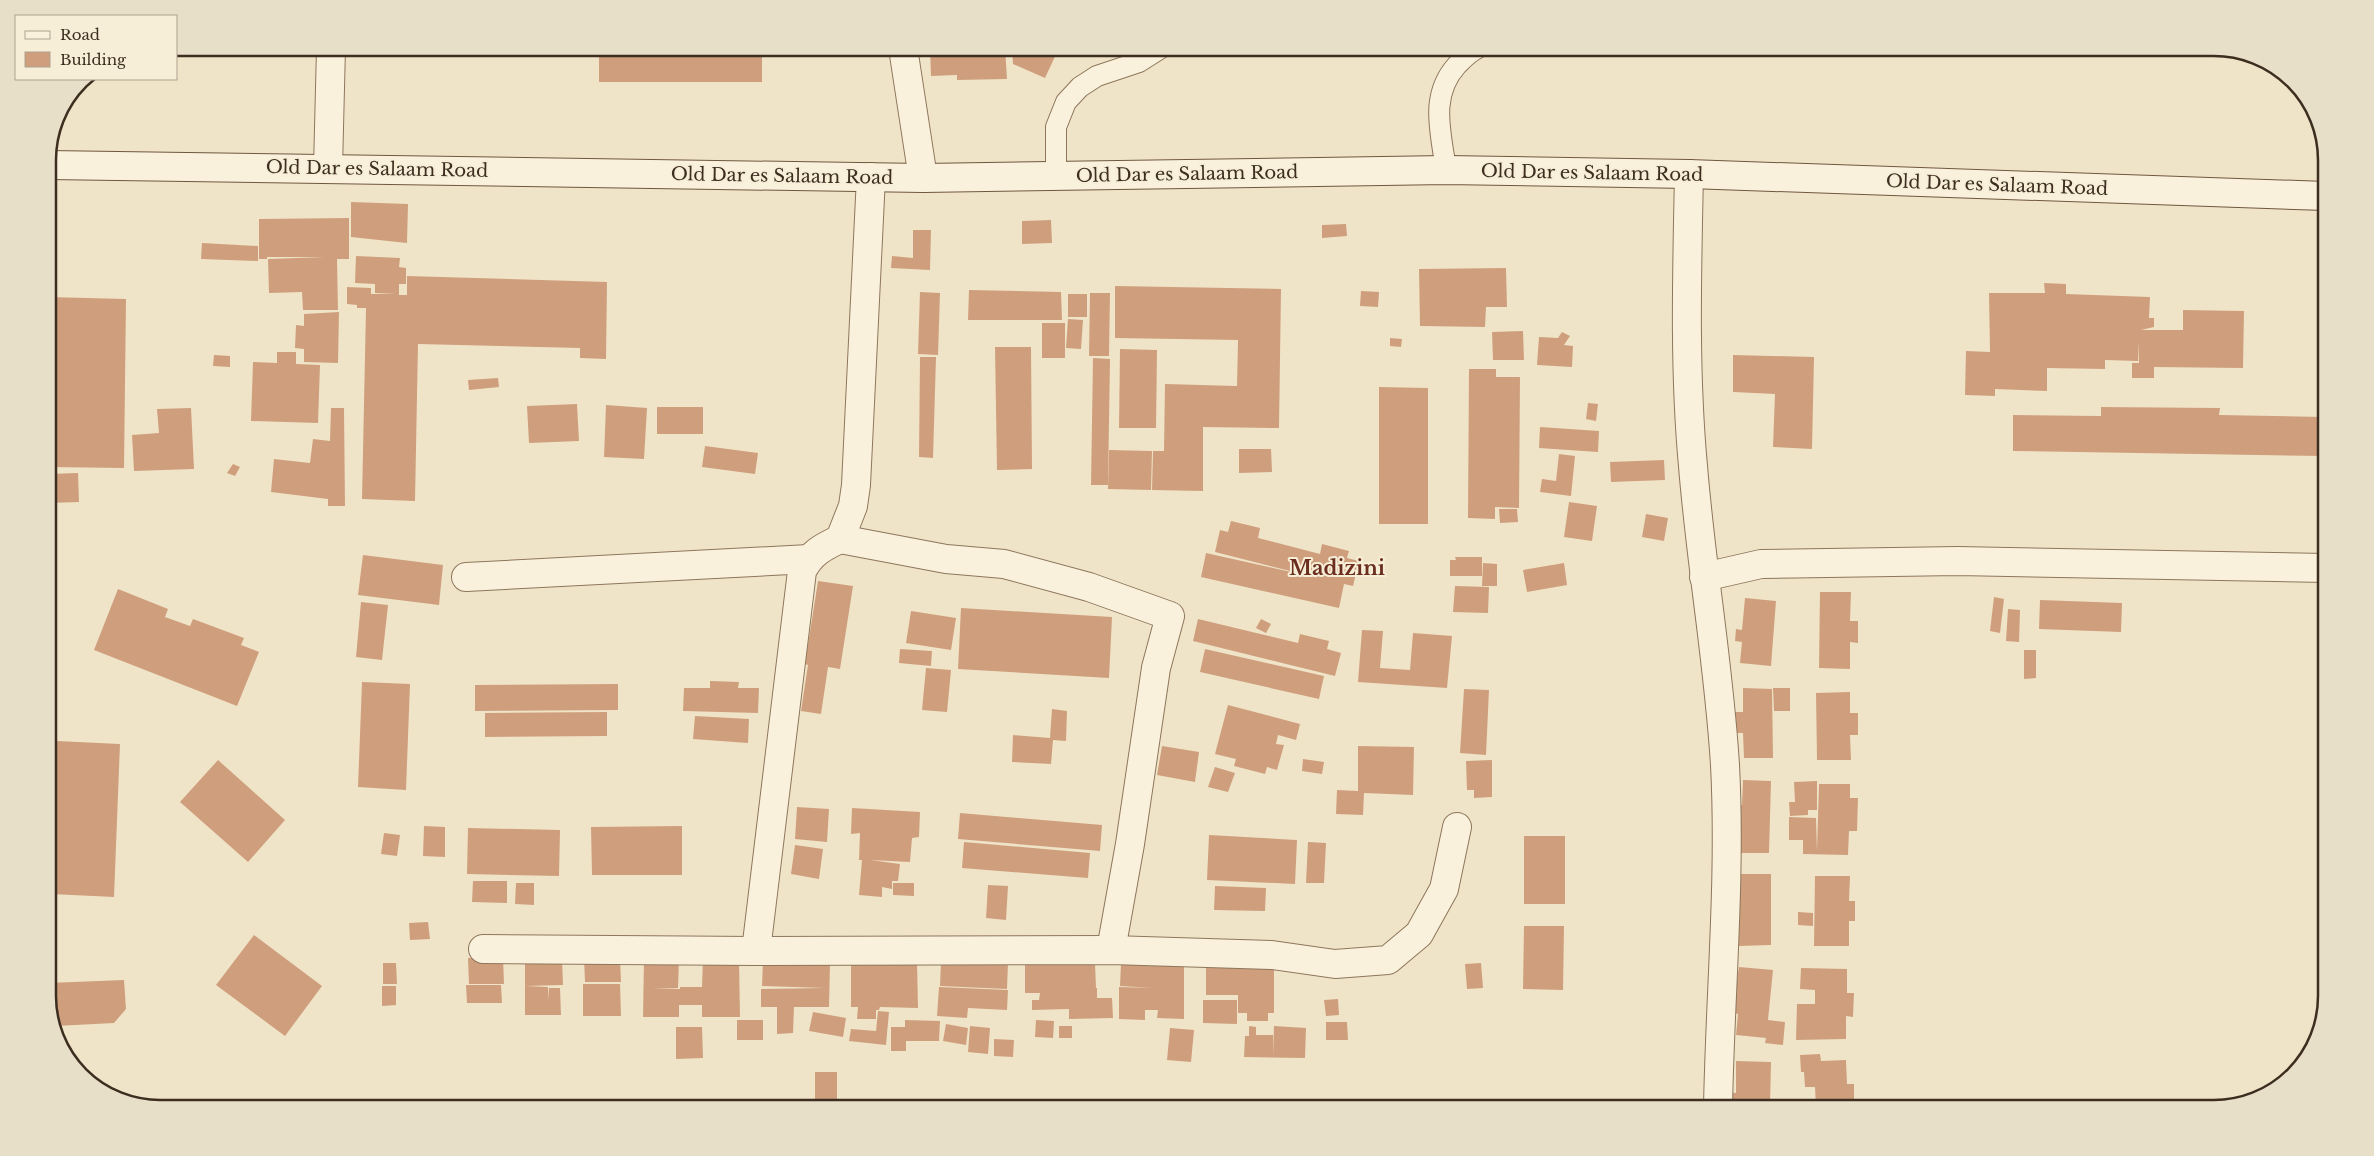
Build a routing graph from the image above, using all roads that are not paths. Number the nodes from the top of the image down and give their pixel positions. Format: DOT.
graph roads {
  1 [pos="331,56"];
  2 [pos="904,56"];
  3 [pos="1148,56"];
  4 [pos="1466,56"];
  5 [pos="56,164"];
  6 [pos="328,168"];
  7 [pos="1446,170"];
  8 [pos="1689,174"];
  9 [pos="1056,176"];
  10 [pos="871,177"];
  11 [pos="923,178"];
  12 [pos="2318,196"];
  13 [pos="840,539"];
  14 [pos="809,559"];
  15 [pos="2318,568"];
  16 [pos="1704,576"];
  17 [pos="466,578"];
  18 [pos="1458,827"];
  19 [pos="483,949"];
  20 [pos="1111,950"];
  21 [pos="756,951"];
  22 [pos="1718,1100"];
  1 -- 6 [label="street"];
  2 -- 11 [label="street"];
  3 -- 9 [label="lane"];
  4 -- 7 [label="lane"];
  5 -- 6 [label="street, Old Dar es Salaam Road"];
  6 -- 10 [label="street, Old Dar es Salaam Road"];
  7 -- 8 [label="street, Old Dar es Salaam Road"];
  7 -- 9 [label="street, Old Dar es Salaam Road"];
  8 -- 12 [label="street, Old Dar es Salaam Road"];
  8 -- 16 [label="street"];
  9 -- 11 [label="street, Old Dar es Salaam Road"];
  10 -- 11 [label="street, Old Dar es Salaam Road"];
  10 -- 13 [label="street"];
  13 -- 14 [label="street"];
  13 -- 20 [label="street"];
  14 -- 17 [label="street"];
  14 -- 21 [label="street"];
  15 -- 16 [label="street"];
  16 -- 22 [label="street"];
  18 -- 20 [label="street"];
  19 -- 21 [label="street"];
  20 -- 21 [label="street"];
}
